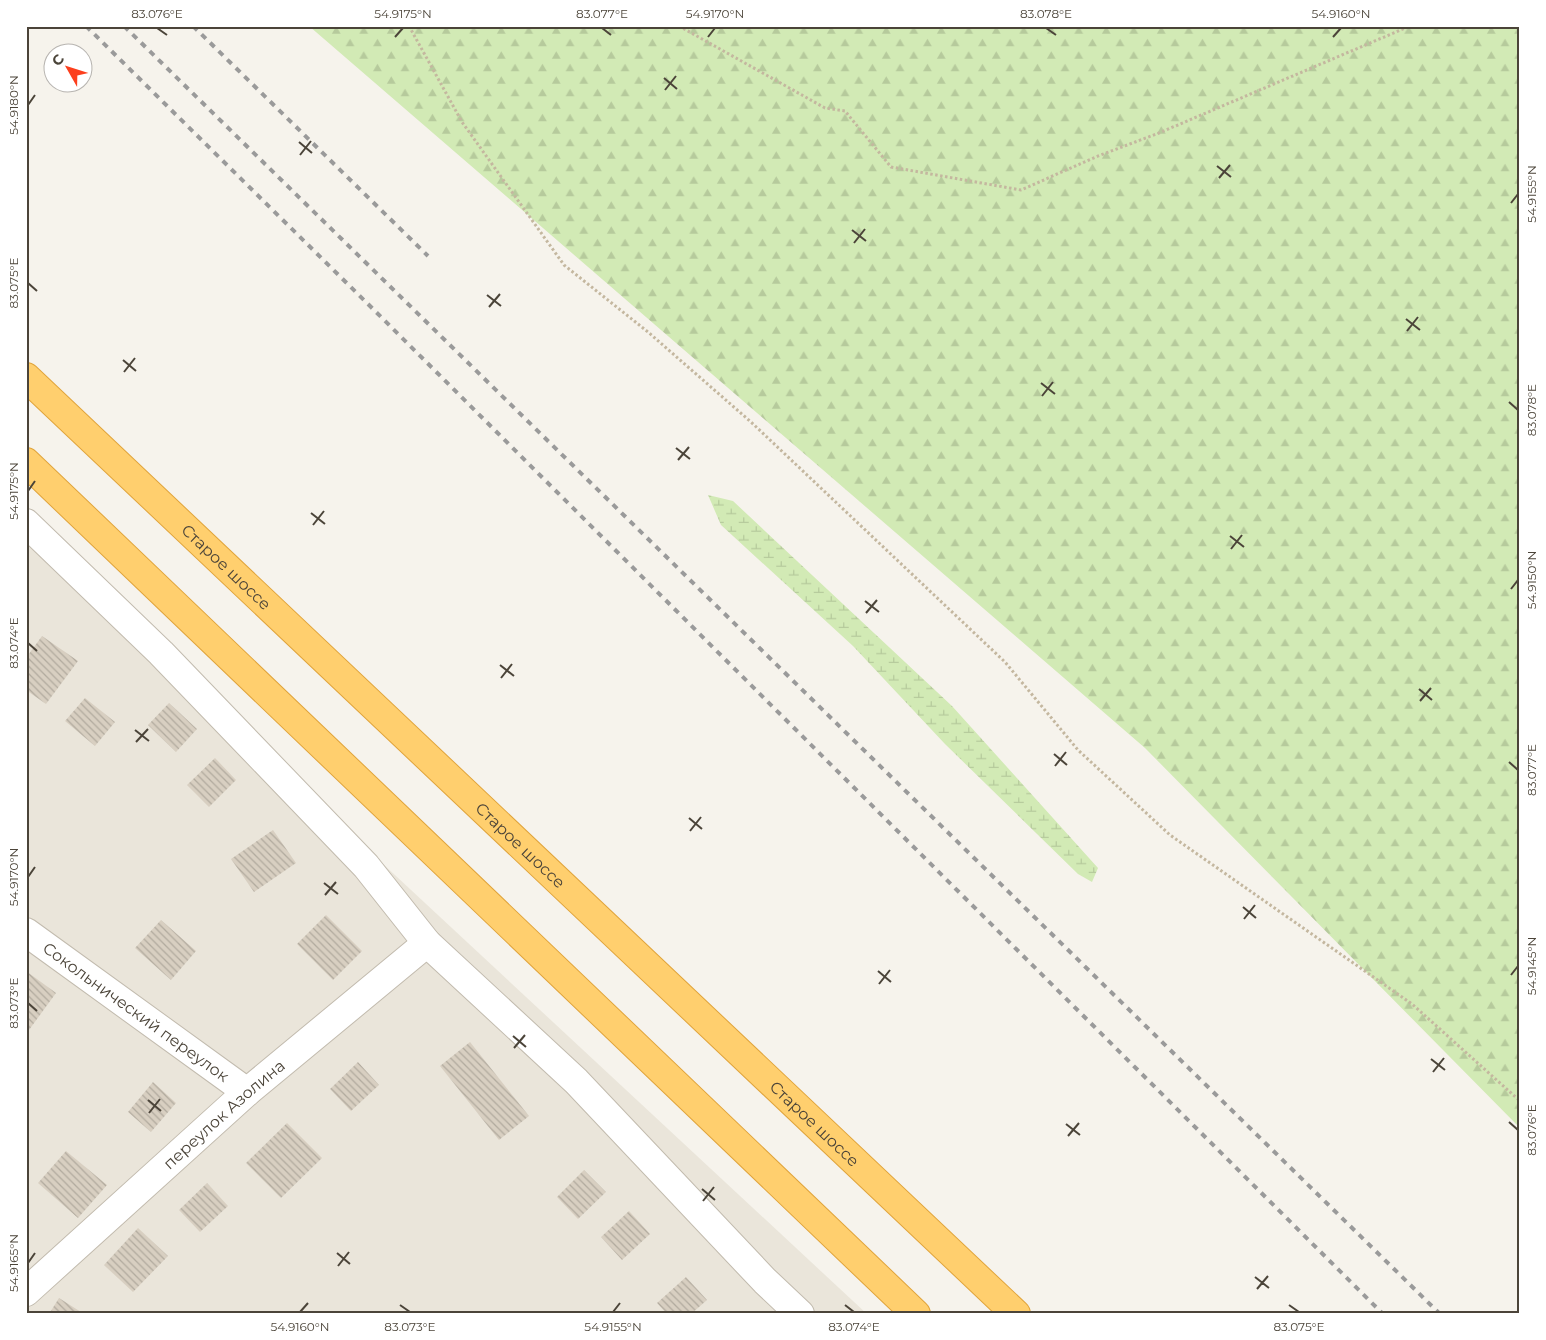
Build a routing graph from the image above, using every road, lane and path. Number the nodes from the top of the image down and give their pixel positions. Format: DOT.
graph roads {
  1 [pos="409,26"];
  2 [pos="679,26"];
  3 [pos="1410,26"];
  4 [pos="26,378"];
  5 [pos="26,462"];
  6 [pos="26,523"];
  7 [pos="26,932"];
  8 [pos="427,943"];
  9 [pos="247,1092"];
  10 [pos="1520,1101"];
  11 [pos="26,1292"];
  12 [pos="800,1314"];
  13 [pos="916,1314"];
  14 [pos="1016,1314"];
  1 -- 10 [label="path"];
  2 -- 3 [label="path"];
  4 -- 14 [label="highway, Старое шоссе"];
  5 -- 13 [label="highway"];
  6 -- 8 [label="street"];
  7 -- 9 [label="street, Сокольнический переулок"];
  8 -- 9 [label="street, переулок Азолина"];
  8 -- 12 [label="street"];
  9 -- 11 [label="street, переулок Азолина"];
}
